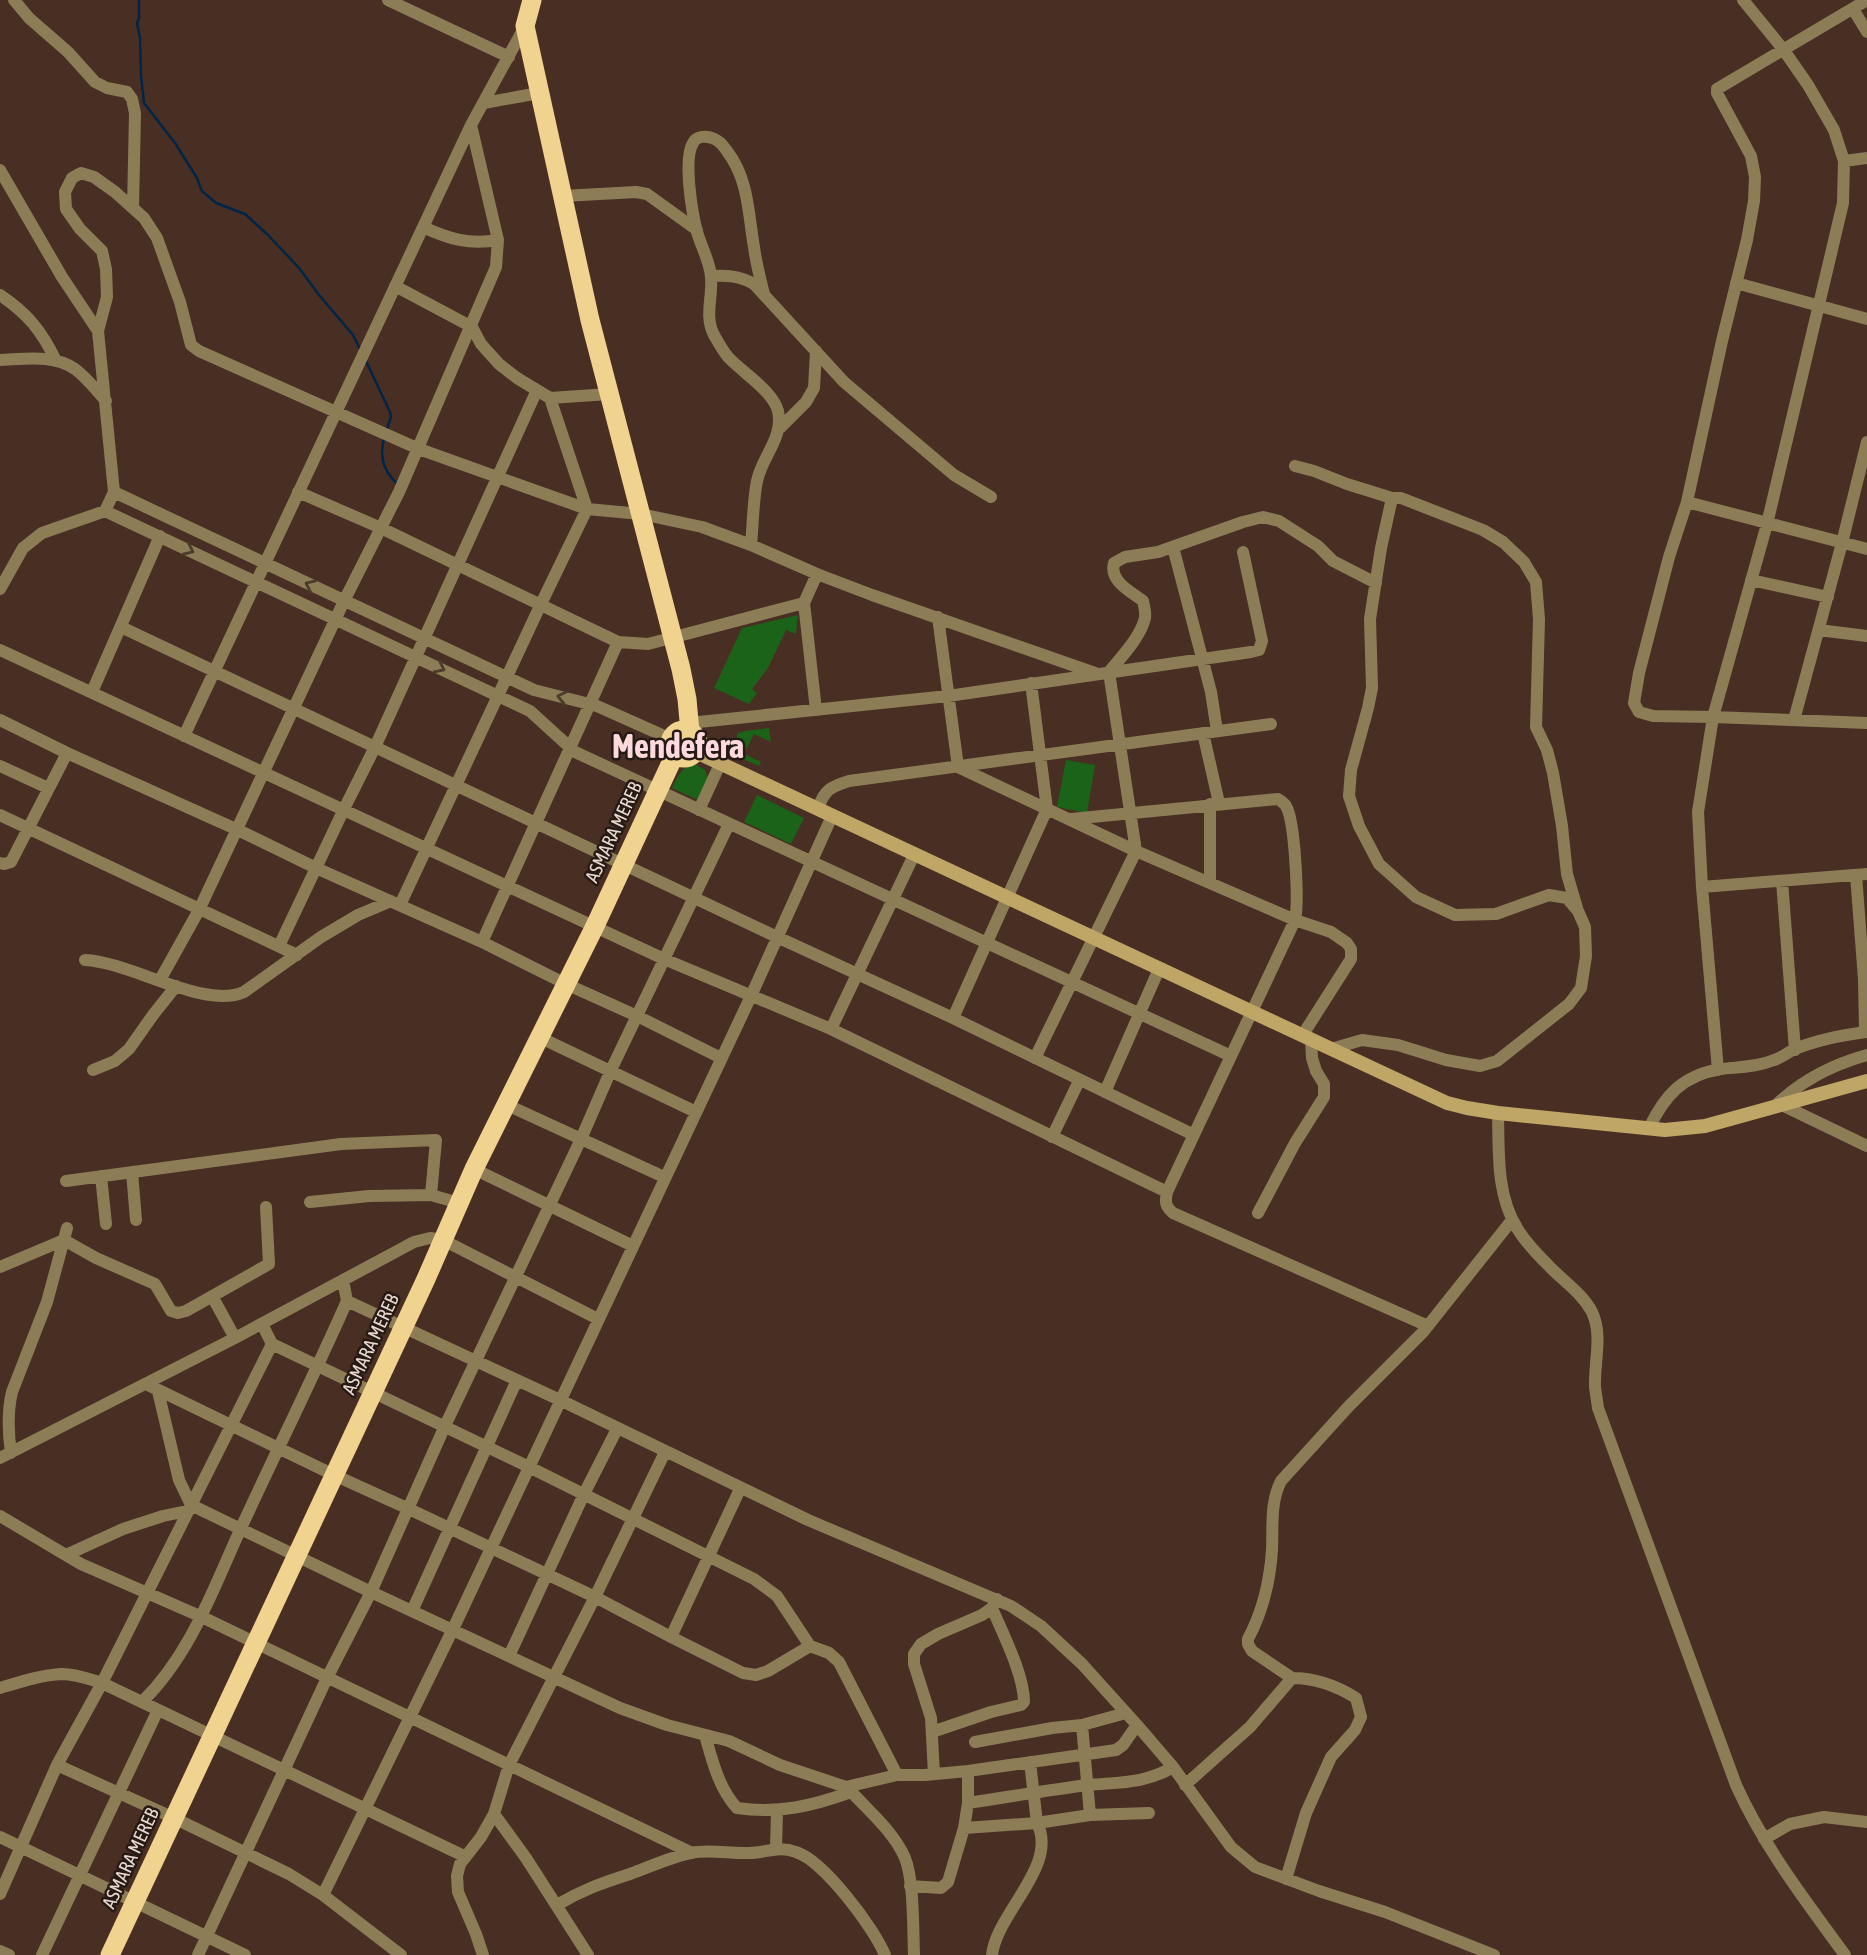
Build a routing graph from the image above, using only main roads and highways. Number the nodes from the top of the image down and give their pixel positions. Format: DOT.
graph roads {
  1 [pos="532,0"];
  2 [pos="690,727"];
  3 [pos="673,747"];
  4 [pos="696,752"];
  5 [pos="1867,1082"];
  6 [pos="110,1955"];
  1 -- 2 [label="highway"];
  2 -- 3 [label="highway"];
  2 -- 4 [label="highway"];
  3 -- 4 [label="highway"];
  3 -- 6 [label="highway, ASMARA MEREB"];
  4 -- 5 [label="main road"];
}
